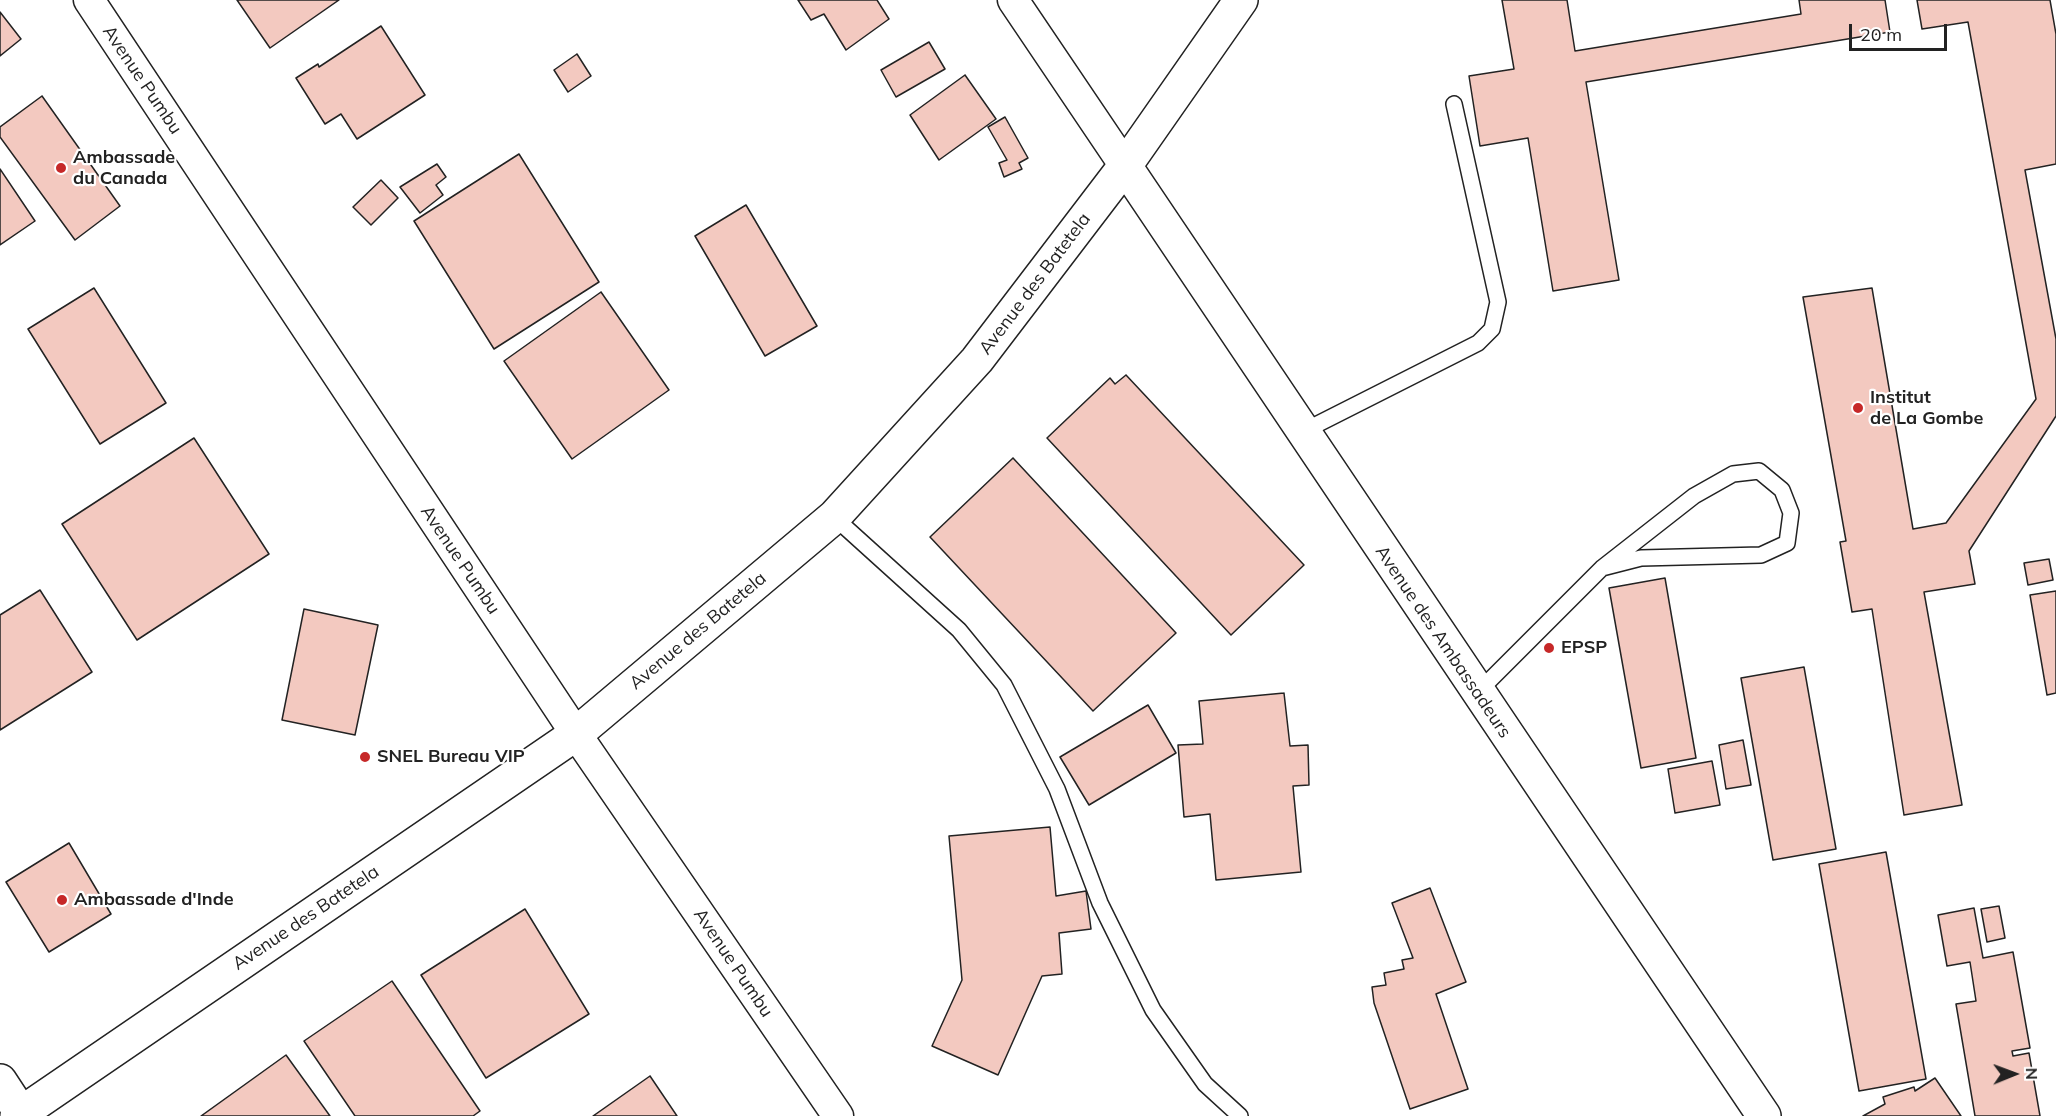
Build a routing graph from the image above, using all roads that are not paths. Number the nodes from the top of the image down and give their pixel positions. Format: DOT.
graph roads {
  1 [pos="89,0"];
  2 [pos="1013,0"];
  3 [pos="1240,0"];
  4 [pos="1454,104"];
  5 [pos="1125,166"];
  6 [pos="1302,432"];
  7 [pos="834,517"];
  8 [pos="1602,568"];
  9 [pos="1477,693"];
  10 [pos="576,734"];
  11 [pos="0,1081"];
  12 [pos="20,1115"];
  13 [pos="838,1116"];
  14 [pos="1240,1116"];
  15 [pos="1764,1116"];
  1 -- 10 [label="street, Avenue Pumbu"];
  2 -- 5 [label="street"];
  3 -- 5 [label="street, Avenue des Batetela"];
  4 -- 6 [label="lane"];
  5 -- 6 [label="street, Avenue des Ambassadeurs"];
  5 -- 7 [label="street, Avenue des Batetela"];
  6 -- 9 [label="street, Avenue des Ambassadeurs"];
  7 -- 10 [label="street, Avenue des Batetela"];
  7 -- 14 [label="lane"];
  8 -- 8 [label="lane"];
  8 -- 9 [label="lane"];
  9 -- 15 [label="street, Avenue des Ambassadeurs"];
  10 -- 12 [label="street, Avenue des Batetela"];
  10 -- 13 [label="street, Avenue Pumbu"];
  11 -- 12 [label="street"];
}
